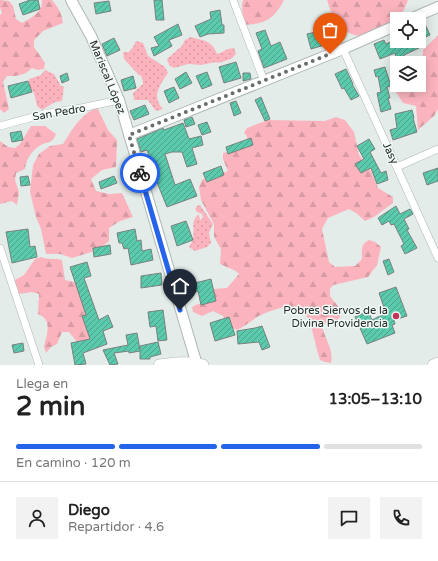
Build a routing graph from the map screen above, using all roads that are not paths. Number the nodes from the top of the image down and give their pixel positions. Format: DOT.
graph roads {
  1 [pos="71,0"];
  2 [pos="233,0"];
  3 [pos="438,7"];
  4 [pos="426,12"];
  5 [pos="390,28"];
  6 [pos="343,49"];
  7 [pos="264,81"];
  8 [pos="119,100"];
  9 [pos="0,126"];
  10 [pos="129,135"];
  11 [pos="438,149"];
  12 [pos="397,167"];
  13 [pos="0,248"];
  14 [pos="438,258"];
  15 [pos="199,364"];
  16 [pos="438,364"];
  17 [pos="39,365"];
  18 [pos="159,365"];
  19 [pos="433,365"];
  1 -- 8 [label="street, Mariscal López"];
  2 -- 7 [label="street"];
  3 -- 4 [label="street"];
  5 -- 6 [label="street"];
  6 -- 7 [label="street"];
  6 -- 12 [label="street, Jasy"];
  7 -- 10 [label="street"];
  8 -- 9 [label="street, San Pedro"];
  8 -- 10 [label="street, Mariscal López"];
  10 -- 15 [label="street, Mariscal López"];
  11 -- 12 [label="street"];
  12 -- 14 [label="street, Jasy"];
  13 -- 17 [label="street"];
  15 -- 18 [label="main road"];
  16 -- 19 [label="main road"];
}
